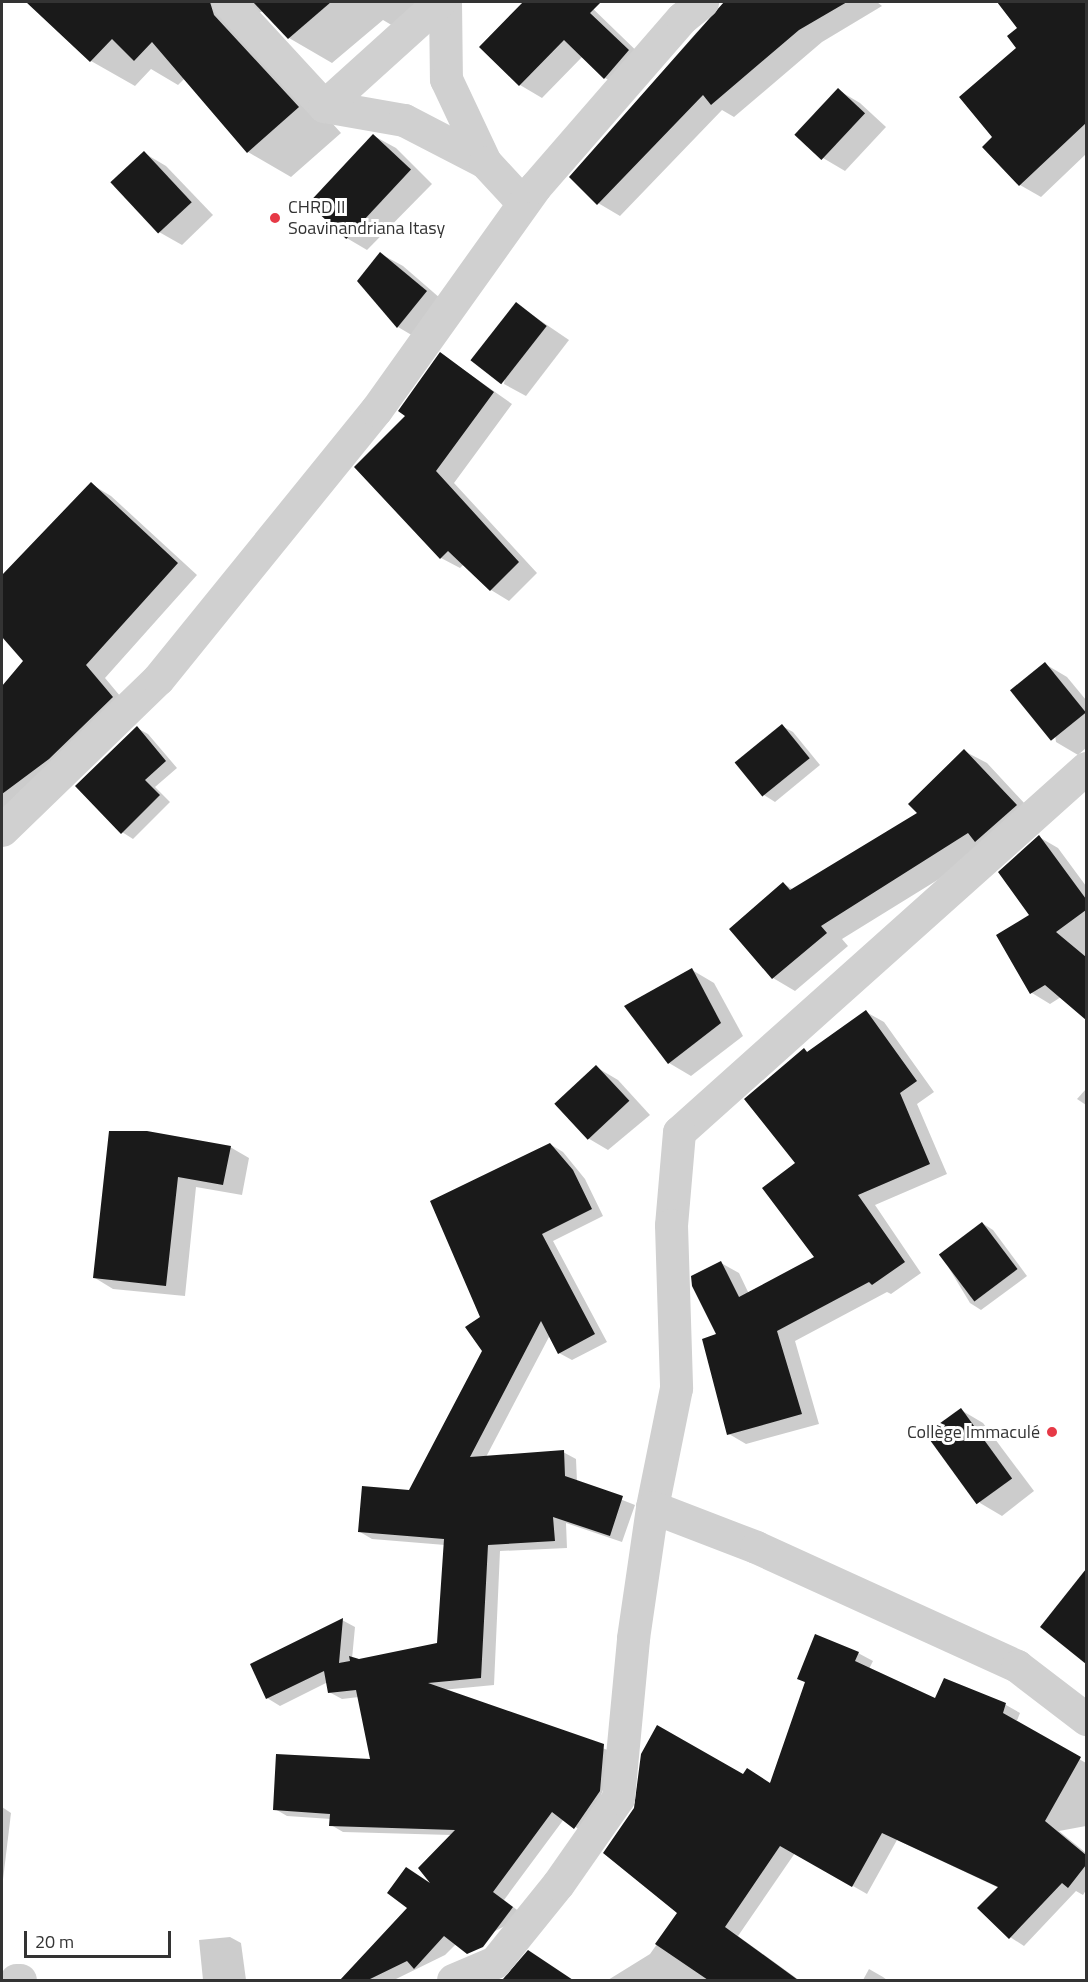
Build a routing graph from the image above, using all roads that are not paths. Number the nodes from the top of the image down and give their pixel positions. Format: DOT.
graph roads {
  1 [pos="228,2"];
  2 [pos="439,2"];
  3 [pos="445,2"];
  4 [pos="682,7"];
  5 [pos="324,106"];
  6 [pos="485,162"];
  7 [pos="524,203"];
  8 [pos="1086,768"];
  9 [pos="2,830"];
  10 [pos="652,1507"];
  11 [pos="1086,1719"];
  12 [pos="453,1980"];
  1 -- 5 [label="street"];
  2 -- 5 [label="street"];
  3 -- 6 [label="street"];
  4 -- 7 [label="street"];
  5 -- 6 [label="street"];
  6 -- 7 [label="street"];
  7 -- 9 [label="street"];
  8 -- 10 [label="street"];
  10 -- 11 [label="street"];
  10 -- 12 [label="street"];
}
